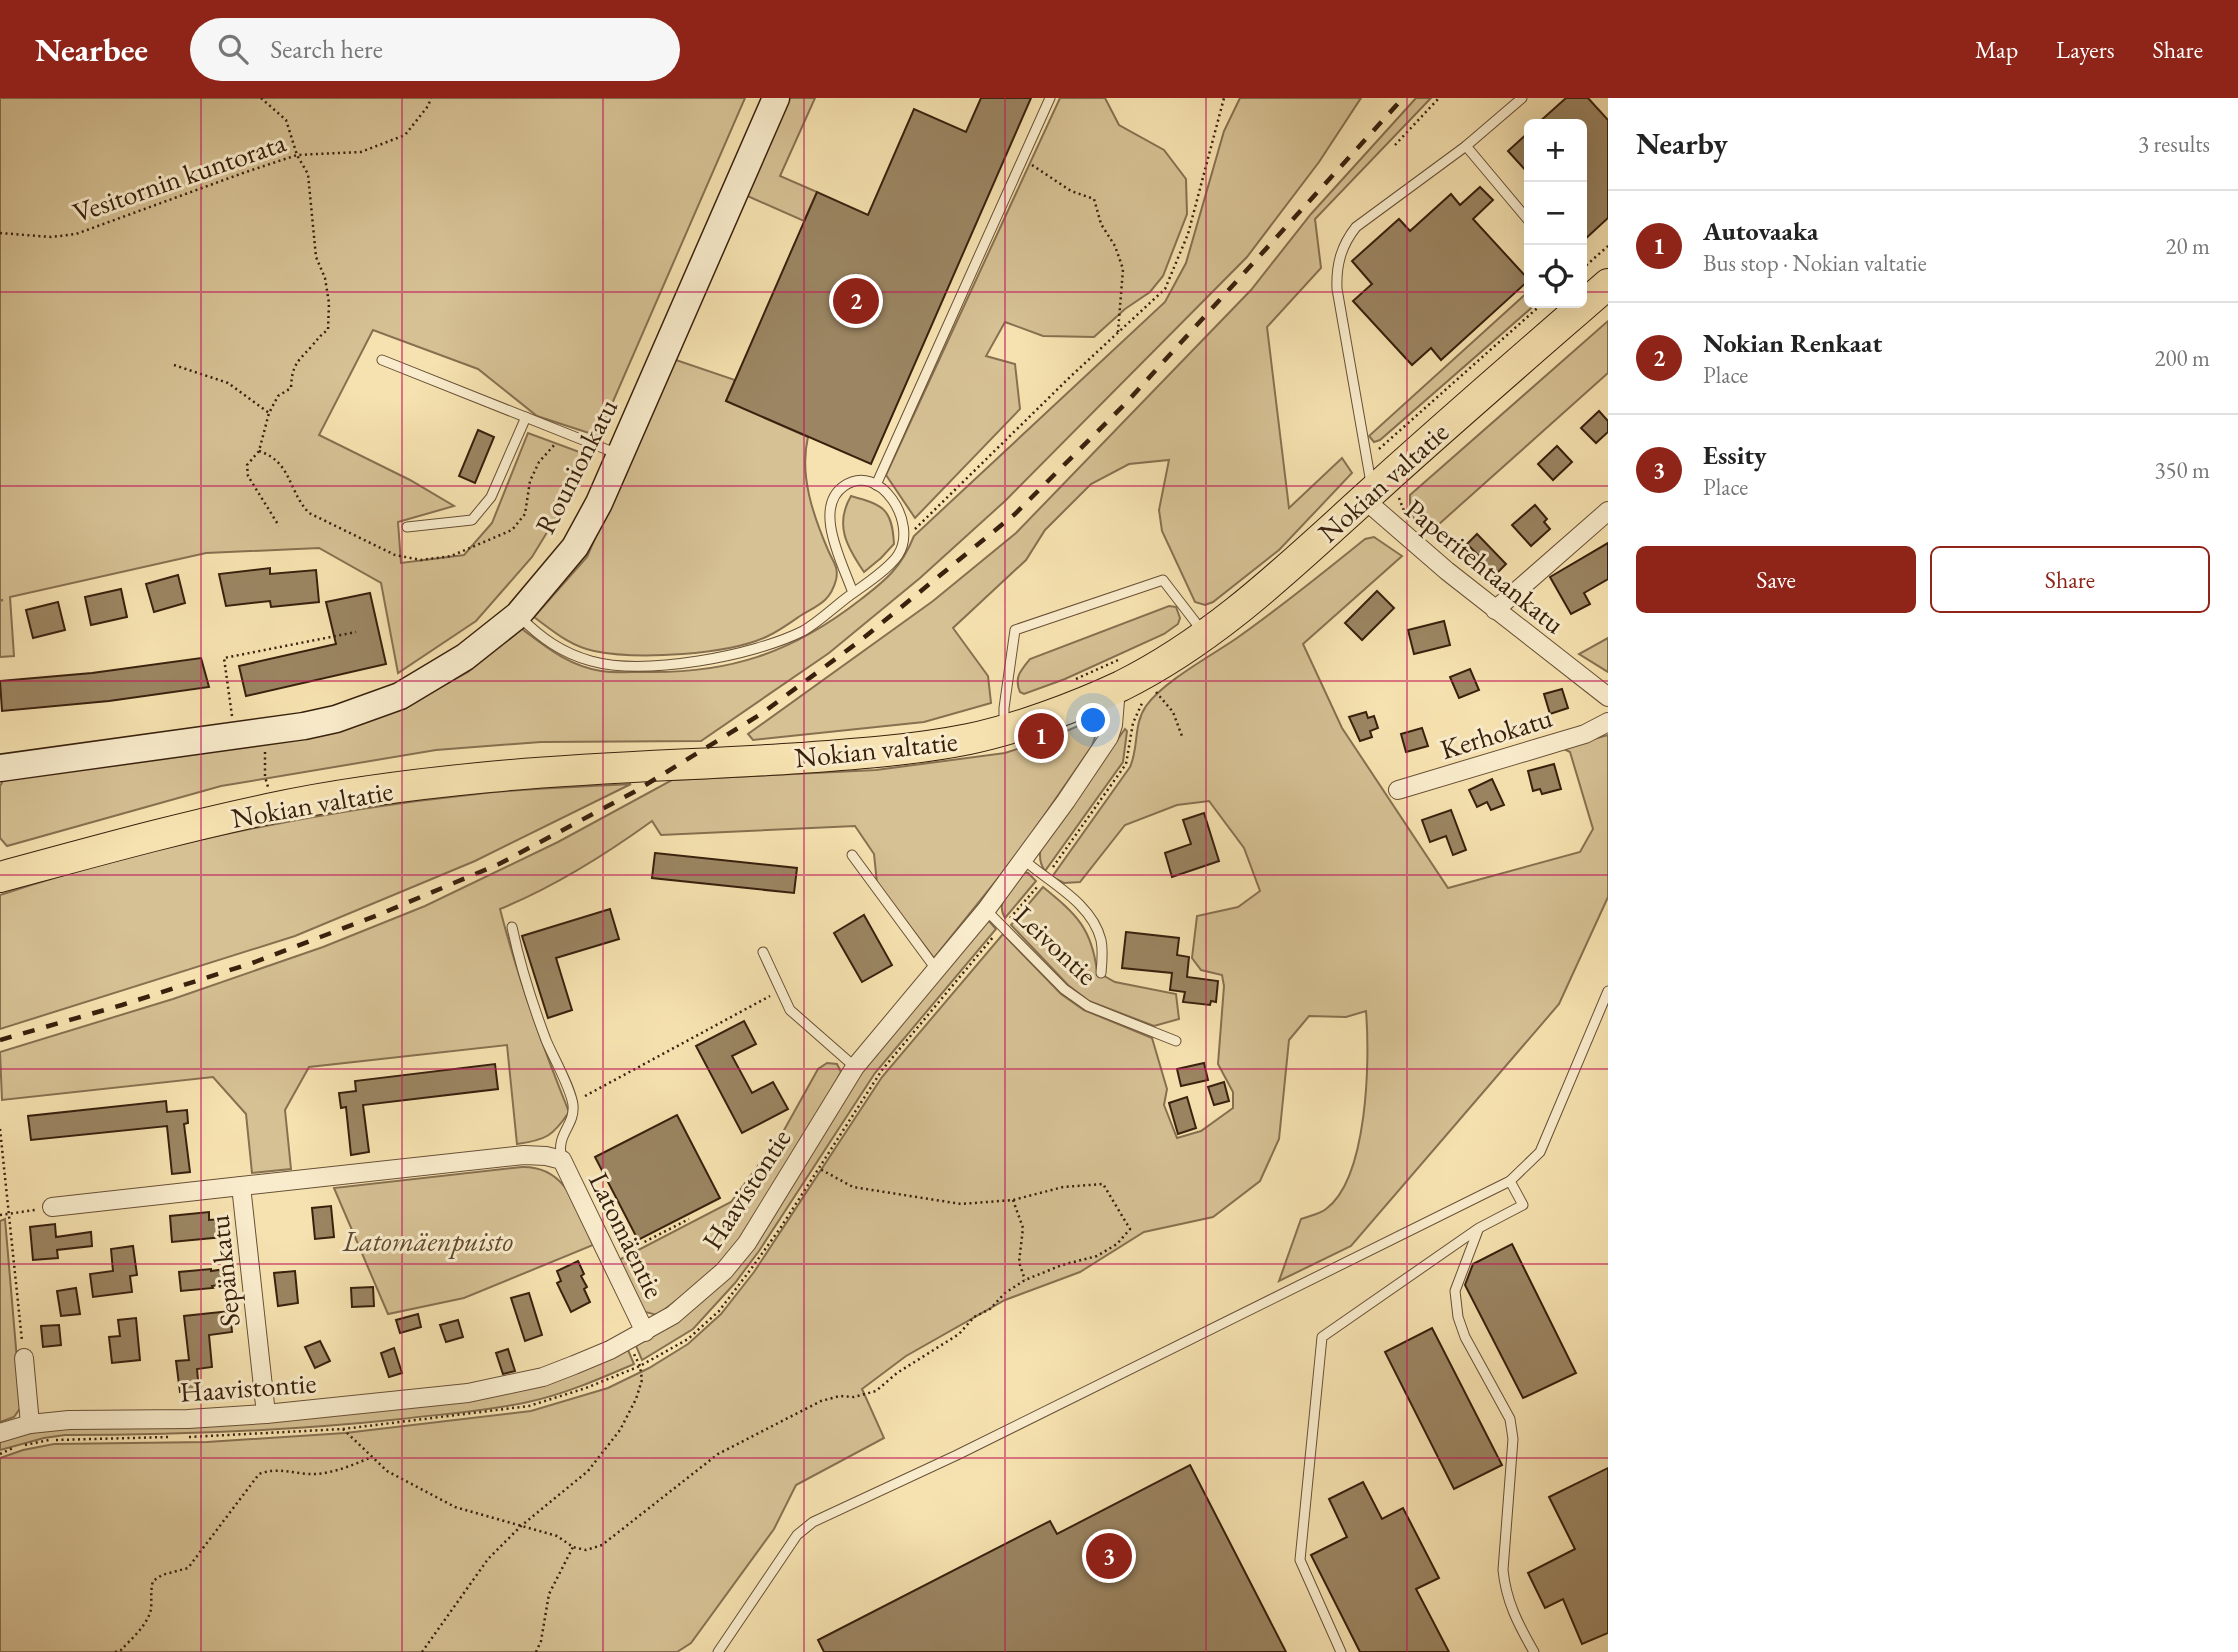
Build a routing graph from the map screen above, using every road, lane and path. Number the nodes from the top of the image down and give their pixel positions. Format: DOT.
graph roads {
  1 [pos="261,98"];
  2 [pos="430,98"];
  3 [pos="776,98"];
  4 [pos="1050,98"];
  5 [pos="1224,98"];
  6 [pos="1439,98"];
  7 [pos="1522,98"];
  8 [pos="1395,145"];
  9 [pos="1466,146"];
  10 [pos="297,155"];
  11 [pos="1024,159"];
  12 [pos="1524,215"];
  13 [pos="0,233"];
  14 [pos="1608,246"];
  15 [pos="1587,265"];
  16 [pos="1608,284"];
  17 [pos="1537,308"];
  18 [pos="1118,332"];
  19 [pos="382,360"];
  20 [pos="174,365"];
  21 [pos="269,413"];
  22 [pos="526,417"];
  23 [pos="564,433"];
  24 [pos="259,450"];
  25 [pos="621,455"];
  26 [pos="1368,462"];
  27 [pos="876,485"];
  28 [pos="1368,495"];
  29 [pos="1608,511"];
  30 [pos="279,526"];
  31 [pos="407,527"];
  32 [pos="905,538"];
  33 [pos="853,593"];
  34 [pos="1495,610"];
  35 [pos="517,615"];
  36 [pos="356,632"];
  37 [pos="1206,636"];
  38 [pos="1116,688"];
  39 [pos="1154,690"];
  40 [pos="1608,697"];
  41 [pos="232,720"];
  42 [pos="1608,722"];
  43 [pos="1133,723"];
  44 [pos="1004,729"];
  45 [pos="260,732"];
  46 [pos="1183,739"];
  47 [pos="0,768"];
  48 [pos="269,789"];
  49 [pos="1398,790"];
  50 [pos="852,855"];
  51 [pos="1024,860"];
  52 [pos="0,877"];
  53 [pos="1045,878"];
  54 [pos="986,910"];
  55 [pos="512,927"];
  56 [pos="1002,927"];
  57 [pos="763,952"];
  58 [pos="936,970"];
  59 [pos="1101,973"];
  60 [pos="780,990"];
  61 [pos="1608,991"];
  62 [pos="1176,1041"];
  63 [pos="855,1067"];
  64 [pos="573,1102"];
  65 [pos="0,1129"];
  66 [pos="562,1160"];
  67 [pos="819,1168"];
  68 [pos="1510,1181"];
  69 [pos="241,1185"];
  70 [pos="1013,1200"];
  71 [pos="51,1208"];
  72 [pos="9,1213"];
  73 [pos="0,1215"];
  74 [pos="689,1219"];
  75 [pos="1479,1228"];
  76 [pos="610,1260"];
  77 [pos="1025,1280"];
  78 [pos="645,1332"];
  79 [pos="24,1358"];
  80 [pos="640,1366"];
  81 [pos="266,1414"];
  82 [pos="30,1424"];
  83 [pos="343,1429"];
  84 [pos="0,1433"];
  85 [pos="0,1454"];
  86 [pos="372,1457"];
  87 [pos="522,1527"];
  88 [pos="573,1547"];
  89 [pos="115,1652"];
  90 [pos="422,1652"];
  91 [pos="536,1652"];
  92 [pos="718,1652"];
  93 [pos="1341,1652"];
  94 [pos="1534,1652"];
  1 -- 10 [label="path"];
  2 -- 10 [label="path, Vesitornin kuntorata"];
  3 -- 25 [label="main road, Rounionkatu"];
  4 -- 11 [label="lane"];
  5 -- 18 [label="path"];
  6 -- 8 [label="path"];
  7 -- 9 [label="lane"];
  9 -- 12 [label="lane"];
  9 -- 26 [label="lane"];
  10 -- 13 [label="path, Vesitornin kuntorata"];
  10 -- 21 [label="path"];
  11 -- 18 [label="path"];
  11 -- 27 [label="lane"];
  14 -- 15 [label="path"];
  16 -- 28 [label="main road, Nokian valtatie"];
  17 -- 26 [label="path"];
  18 -- 32 [label="path"];
  19 -- 22 [label="lane"];
  20 -- 21 [label="path"];
  21 -- 24 [label="path"];
  22 -- 23 [label="lane"];
  22 -- 31 [label="lane"];
  23 -- 24 [label="path"];
  23 -- 25 [label="lane"];
  24 -- 30 [label="path"];
  25 -- 35 [label="main road, Rounionkatu"];
  26 -- 28 [label="lane"];
  27 -- 32 [label="lane"];
  27 -- 33 [label="lane"];
  28 -- 34 [label="street, Paperitehtaankatu"];
  28 -- 37 [label="main road, Nokian valtatie"];
  29 -- 34 [label="street"];
  32 -- 33 [label="lane"];
  33 -- 35 [label="lane"];
  34 -- 40 [label="street, Paperitehtaankatu"];
  35 -- 45 [label="main road, Rounionkatu"];
  36 -- 41 [label="path"];
  37 -- 38 [label="main road, Nokian valtatie"];
  37 -- 44 [label="lane"];
  38 -- 44 [label="main road, Nokian valtatie"];
  38 -- 51 [label="street, Haavistontie"];
  39 -- 46 [label="path"];
  42 -- 49 [label="street, Kerhokatu"];
  43 -- 53 [label="path"];
  44 -- 52 [label="main road, Nokian valtatie"];
  45 -- 47 [label="main road, Rounionkatu"];
  45 -- 48 [label="path"];
  50 -- 58 [label="lane"];
  51 -- 53 [label="lane"];
  51 -- 54 [label="street, Haavistontie"];
  53 -- 56 [label="path"];
  53 -- 59 [label="lane"];
  54 -- 56 [label="lane, Leivontie"];
  54 -- 58 [label="street, Haavistontie"];
  55 -- 64 [label="lane"];
  56 -- 62 [label="lane, Leivontie"];
  56 -- 67 [label="path"];
  57 -- 60 [label="lane"];
  58 -- 63 [label="street, Haavistontie"];
  60 -- 63 [label="lane"];
  60 -- 64 [label="path"];
  61 -- 68 [label="lane"];
  63 -- 78 [label="street, Haavistontie"];
  64 -- 66 [label="lane"];
  65 -- 72 [label="path"];
  66 -- 69 [label="street"];
  66 -- 76 [label="street, Latomäentie"];
  67 -- 70 [label="path"];
  67 -- 80 [label="path"];
  68 -- 75 [label="lane"];
  68 -- 92 [label="lane"];
  69 -- 71 [label="street, Sepänkatu"];
  69 -- 81 [label="street, Sepänkatu"];
  70 -- 77 [label="path"];
  70 -- 77 [label="path"];
  71 -- 72 [label="path"];
  72 -- 73 [label="path"];
  72 -- 79 [label="path"];
  74 -- 76 [label="path"];
  75 -- 93 [label="lane"];
  75 -- 94 [label="lane"];
  76 -- 78 [label="street, Latomäentie"];
  77 -- 88 [label="path"];
  78 -- 81 [label="street, Haavistontie"];
  79 -- 82 [label="street"];
  80 -- 83 [label="path"];
  80 -- 87 [label="path"];
  81 -- 82 [label="street, Haavistontie"];
  82 -- 84 [label="street, Haavistontie"];
  83 -- 85 [label="path"];
  83 -- 86 [label="path"];
  86 -- 87 [label="path"];
  86 -- 89 [label="path"];
  87 -- 88 [label="path"];
  87 -- 90 [label="path"];
  88 -- 91 [label="path"];
}
